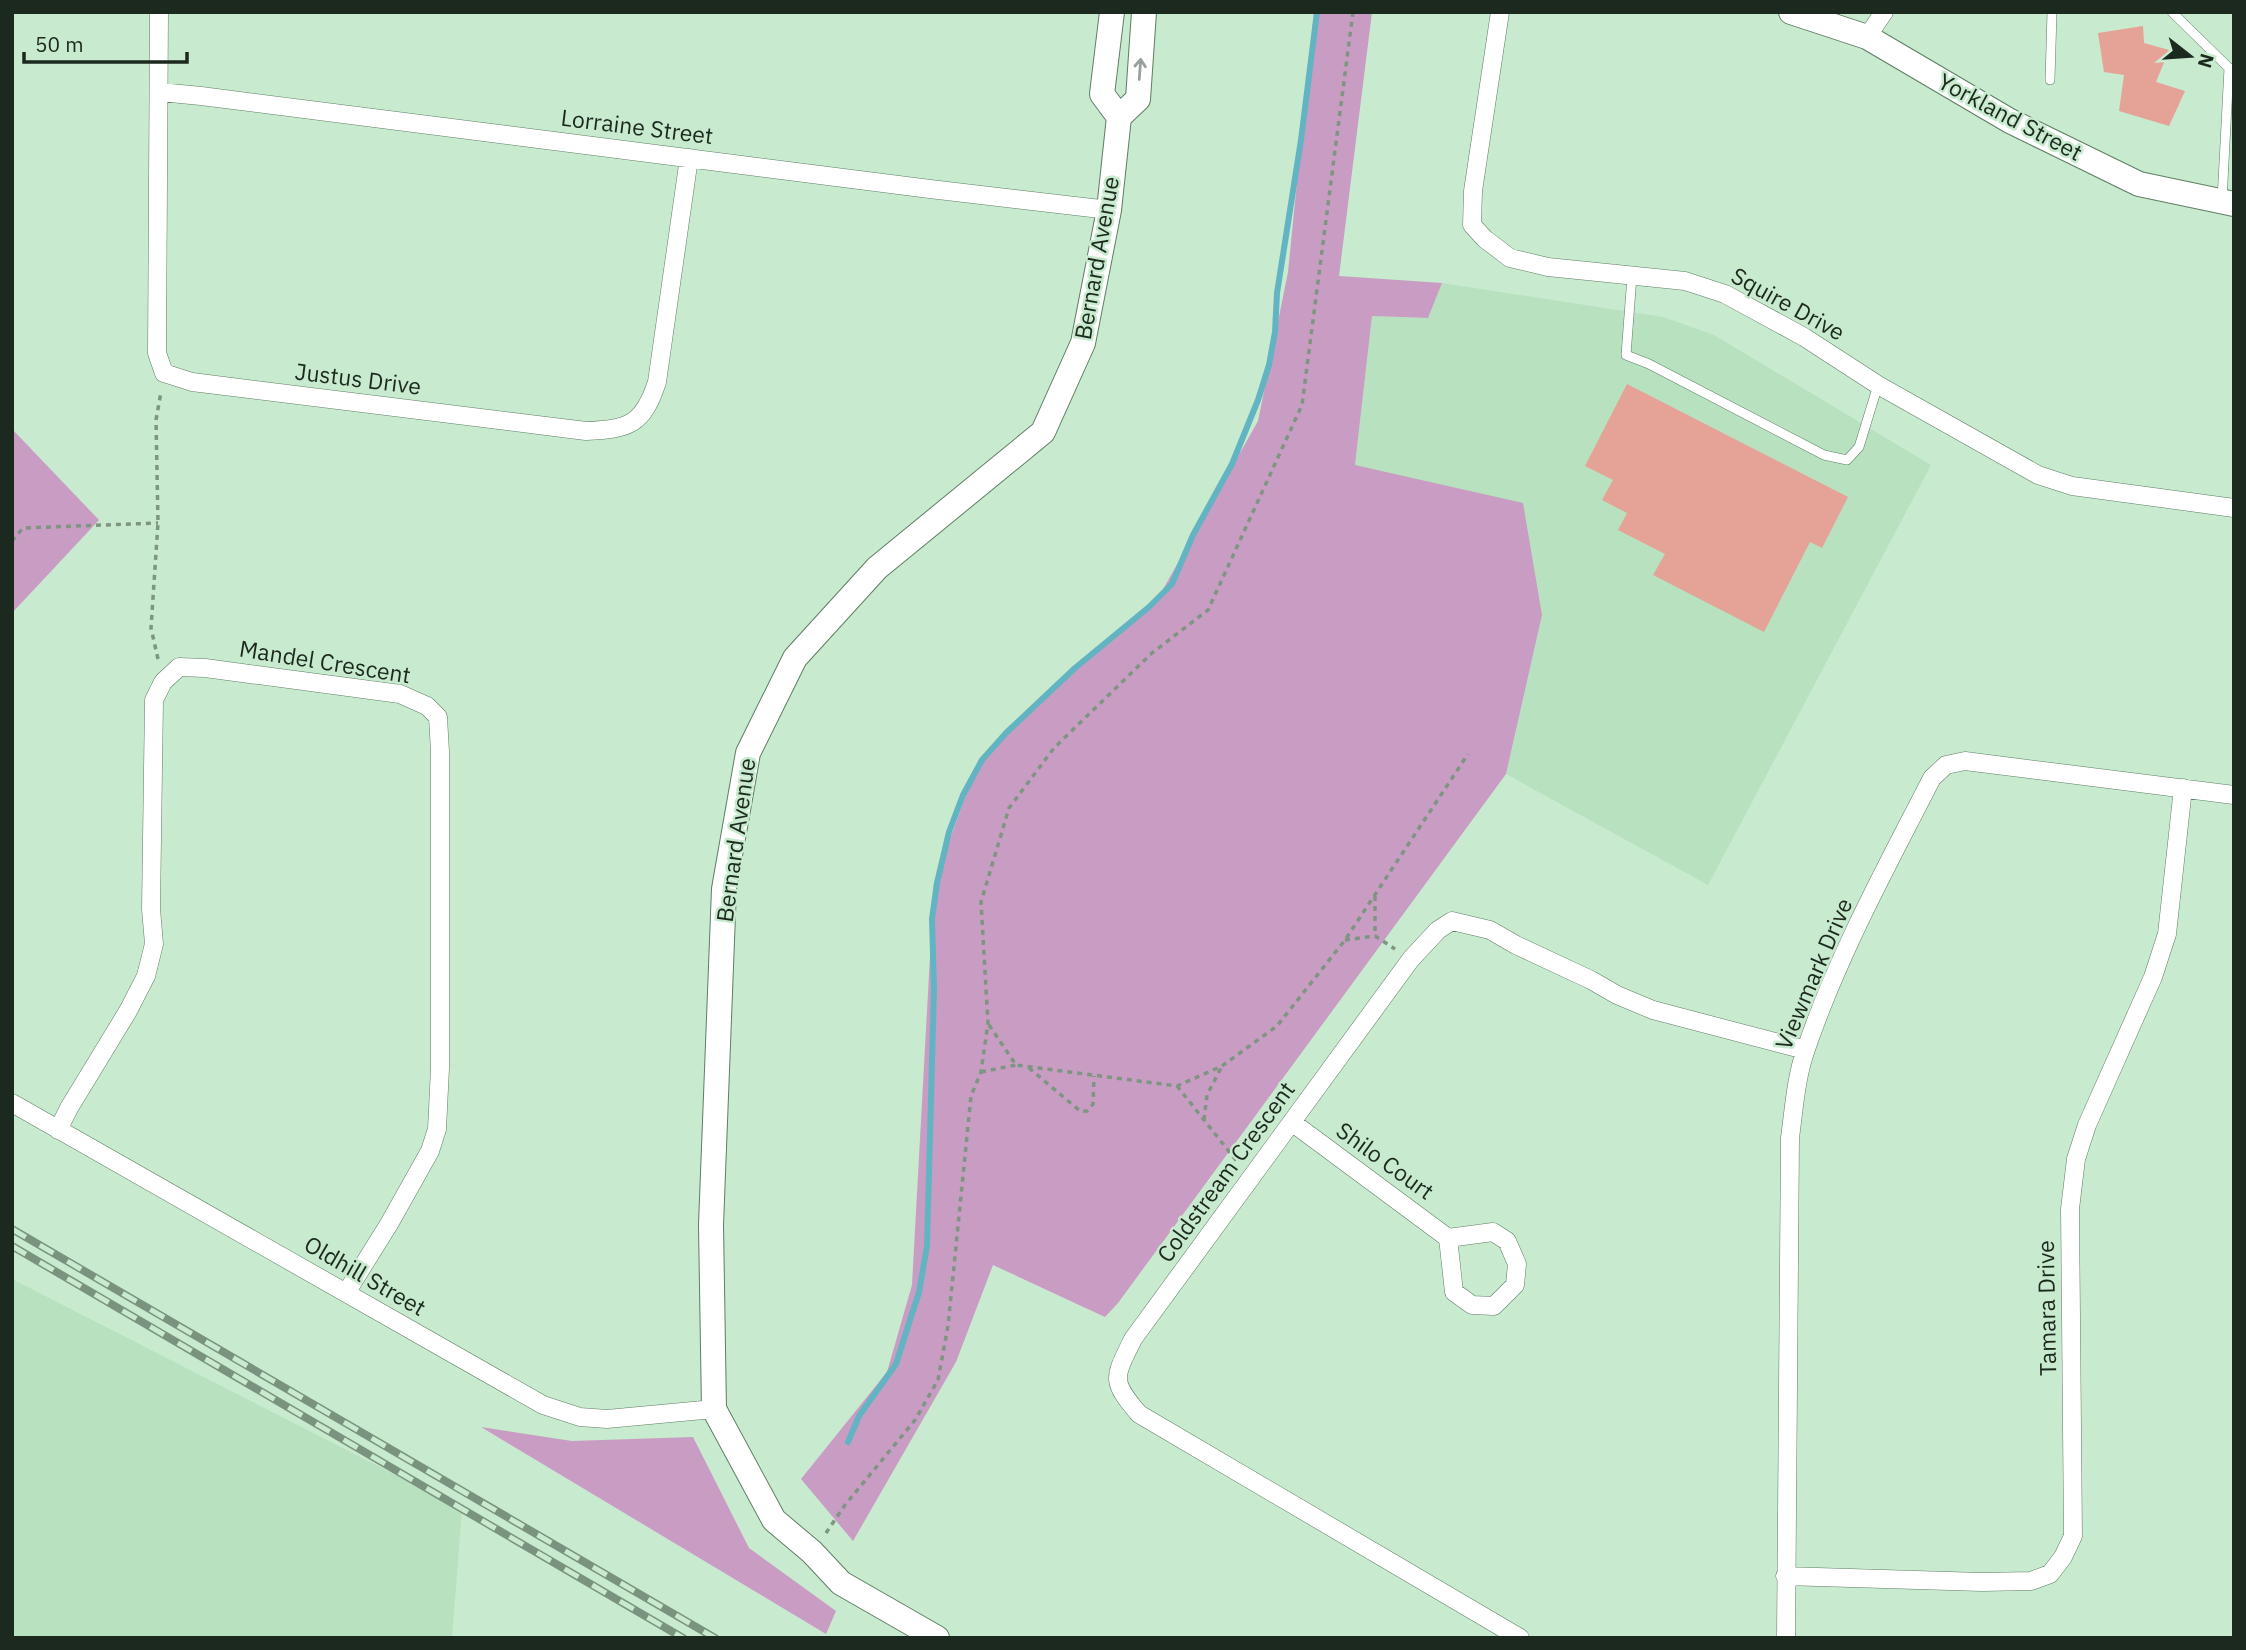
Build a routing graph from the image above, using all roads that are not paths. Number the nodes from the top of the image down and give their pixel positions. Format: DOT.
graph roads {
  1 [pos="159,12"];
  2 [pos="1112,12"];
  3 [pos="1144,12"];
  4 [pos="1500,12"];
  5 [pos="1791,12"];
  6 [pos="1884,12"];
  7 [pos="2052,12"];
  8 [pos="2172,12"];
  9 [pos="1867,37"];
  10 [pos="2231,69"];
  11 [pos="2050,80"];
  12 [pos="160,92"];
  13 [pos="1119,117"];
  14 [pos="689,159"];
  15 [pos="2228,203"];
  16 [pos="1109,210"];
  17 [pos="1632,274"];
  18 [pos="1878,385"];
  19 [pos="2234,508"];
  20 [pos="2183,788"];
  21 [pos="2234,795"];
  22 [pos="1805,1050"];
  23 [pos="12,1103"];
  24 [pos="1293,1123"];
  25 [pos="58,1130"];
  26 [pos="1448,1238"];
  27 [pos="346,1293"];
  28 [pos="714,1409"];
  29 [pos="1785,1576"];
  30 [pos="937,1638"];
  31 [pos="1520,1638"];
  32 [pos="1786,1638"];
  1 -- 12 [label="street"];
  2 -- 13 [label="street"];
  13 -- 3 [label="street, one-way"];
  4 -- 17 [label="street, Squire Drive"];
  5 -- 9 [label="street, Yorkland Street"];
  6 -- 9 [label="street"];
  7 -- 11 [label="lane"];
  8 -- 10 [label="lane"];
  9 -- 15 [label="street, Yorkland Street"];
  10 -- 15 [label="lane"];
  12 -- 14 [label="street, Lorraine Street"];
  12 -- 14 [label="street, Justus Drive"];
  13 -- 16 [label="street, Bernard Avenue"];
  14 -- 16 [label="street, Lorraine Street"];
  16 -- 28 [label="street, Bernard Avenue"];
  17 -- 18 [label="street, Squire Drive"];
  17 -- 18 [label="lane"];
  18 -- 19 [label="street, Squire Drive"];
  20 -- 21 [label="street, Viewmark Drive"];
  20 -- 22 [label="street, Viewmark Drive"];
  20 -- 29 [label="street, Tamara Drive"];
  22 -- 24 [label="street, Coldstream Crescent"];
  22 -- 29 [label="street, Viewmark Drive"];
  23 -- 25 [label="street, Oldhill Street"];
  24 -- 26 [label="street, Shilo Court"];
  24 -- 31 [label="street, Coldstream Crescent"];
  25 -- 27 [label="street, Oldhill Street"];
  25 -- 27 [label="street, Mandel Crescent"];
  26 -- 26 [label="street"];
  27 -- 28 [label="street, Oldhill Street"];
  28 -- 30 [label="street, Bernard Avenue"];
  29 -- 32 [label="street, Viewmark Drive"];
}
